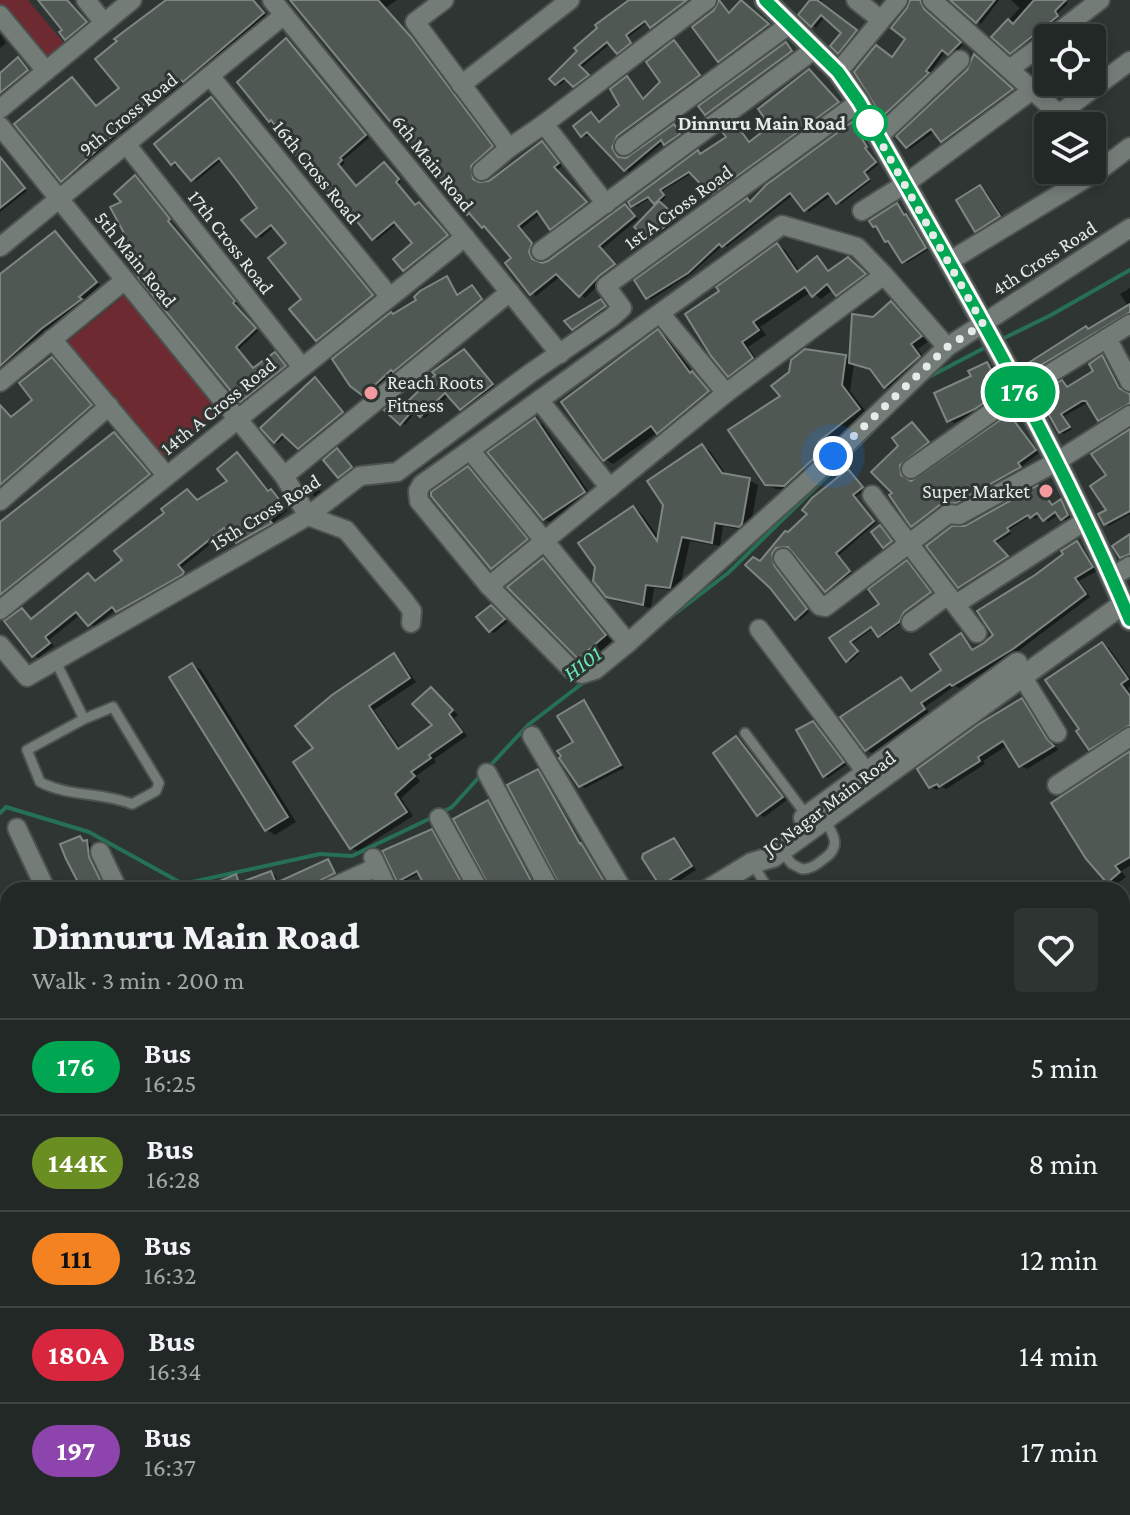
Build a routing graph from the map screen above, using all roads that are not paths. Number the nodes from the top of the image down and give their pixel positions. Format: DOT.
graph roads {
  1 [pos="86,0"];
  2 [pos="132,0"];
  3 [pos="444,0"];
  4 [pos="570,0"];
  5 [pos="707,0"];
  6 [pos="765,0"];
  7 [pos="856,0"];
  8 [pos="898,0"];
  9 [pos="932,0"];
  10 [pos="1100,0"];
  11 [pos="278,7"];
  12 [pos="0,15"];
  13 [pos="881,20"];
  14 [pos="104,23"];
  15 [pos="790,24"];
  16 [pos="1069,24"];
  17 [pos="815,49"];
  18 [pos="1034,51"];
  19 [pos="960,60"];
  20 [pos="1130,61"];
  21 [pos="1009,69"];
  22 [pos="46,71"];
  23 [pos="838,72"];
  24 [pos="210,76"];
  25 [pos="461,85"];
  26 [pos="1031,91"];
  27 [pos="859,102"];
  28 [pos="0,109"];
  29 [pos="544,124"];
  30 [pos="0,126"];
  31 [pos="878,137"];
  32 [pos="126,144"];
  33 [pos="624,146"];
  34 [pos="1130,147"];
  35 [pos="509,148"];
  36 [pos="482,171"];
  37 [pos="905,184"];
  38 [pos="59,199"];
  39 [pos="606,204"];
  40 [pos="862,211"];
  41 [pos="1130,228"];
  42 [pos="465,237"];
  43 [pos="0,247"];
  44 [pos="541,251"];
  45 [pos="948,262"];
  46 [pos="884,275"];
  47 [pos="125,280"];
  48 [pos="510,292"];
  49 [pos="390,297"];
  50 [pos="660,313"];
  51 [pos="983,324"];
  52 [pos="1130,324"];
  53 [pos="1107,338"];
  54 [pos="52,339"];
  55 [pos="947,347"];
  56 [pos="560,354"];
  57 [pos="302,367"];
  58 [pos="574,374"];
  59 [pos="0,382"];
  60 [pos="1130,382"];
  61 [pos="1015,383"];
  62 [pos="726,393"];
  63 [pos="539,400"];
  64 [pos="109,406"];
  65 [pos="1130,415"];
  66 [pos="237,418"];
  67 [pos="470,450"];
  68 [pos="1056,462"];
  69 [pos="911,469"];
  70 [pos="166,475"];
  71 [pos="284,476"];
  72 [pos="610,488"];
  73 [pos="872,495"];
  74 [pos="0,501"];
  75 [pos="308,516"];
  76 [pos="1085,521"];
  77 [pos="544,542"];
  78 [pos="909,543"];
  79 [pos="783,558"];
  80 [pos="1130,566"];
  81 [pos="489,586"];
  82 [pos="1121,598"];
  83 [pos="952,599"];
  84 [pos="0,610"];
  85 [pos="911,622"];
  86 [pos="411,623"];
  87 [pos="759,629"];
  88 [pos="977,633"];
  89 [pos="628,643"];
  90 [pos="0,645"];
  91 [pos="55,660"];
  92 [pos="1022,676"];
  93 [pos="963,711"];
  94 [pos="84,719"];
  95 [pos="745,733"];
  96 [pos="1057,733"];
  97 [pos="532,736"];
  98 [pos="1130,737"];
  99 [pos="487,773"];
  100 [pos="871,779"];
  101 [pos="1057,785"];
  102 [pos="816,815"];
  103 [pos="439,818"];
  104 [pos="17,828"];
  105 [pos="781,851"];
  106 [pos="100,852"];
  107 [pos="752,863"];
  108 [pos="42,882"];
  109 [pos="114,882"];
  110 [pos="340,882"];
  111 [pos="384,882"];
  112 [pos="475,882"];
  113 [pos="546,882"];
  114 [pos="618,882"];
  115 [pos="721,882"];
  116 [pos="764,882"];
  1 -- 14 [label="street"];
  2 -- 14 [label="street"];
  3 -- 25 [label="street"];
  4 -- 25 [label="street"];
  5 -- 29 [label="street"];
  6 -- 15 [label="main road"];
  7 -- 13 [label="street"];
  8 -- 13 [label="street"];
  9 -- 21 [label="street"];
  10 -- 16 [label="street"];
  11 -- 24 [label="street, 9th Cross Road"];
  11 -- 42 [label="street, 6th Main Road"];
  12 -- 22 [label="street"];
  13 -- 23 [label="street"];
  14 -- 22 [label="street"];
  15 -- 17 [label="main road"];
  15 -- 33 [label="street"];
  17 -- 23 [label="main road"];
  17 -- 39 [label="street"];
  18 -- 21 [label="street"];
  19 -- 31 [label="street"];
  20 -- 26 [label="street"];
  21 -- 26 [label="street"];
  22 -- 28 [label="street"];
  23 -- 27 [label="main road"];
  24 -- 32 [label="street, 9th Cross Road"];
  24 -- 49 [label="street, 16th Cross Road"];
  25 -- 35 [label="street"];
  26 -- 37 [label="street"];
  27 -- 31 [label="main road"];
  27 -- 56 [label="street, 1st A Cross Road"];
  29 -- 35 [label="street"];
  29 -- 39 [label="street"];
  30 -- 38 [label="street, 5th Main Road"];
  31 -- 37 [label="main road"];
  32 -- 38 [label="street, 9th Cross Road"];
  32 -- 57 [label="street, 17th Cross Road"];
  34 -- 45 [label="street"];
  35 -- 36 [label="street"];
  37 -- 40 [label="street"];
  37 -- 45 [label="main road"];
  38 -- 43 [label="street, 9th Cross Road"];
  38 -- 47 [label="street, 5th Main Road"];
  39 -- 44 [label="street"];
  41 -- 51 [label="street, 4th Cross Road"];
  42 -- 48 [label="street, 6th Main Road"];
  42 -- 49 [label="street, 14th A Cross Road"];
  45 -- 51 [label="main road"];
  46 -- 50 [label="street"];
  46 -- 55 [label="street"];
  46 -- 62 [label="street"];
  47 -- 54 [label="street"];
  47 -- 66 [label="street, 5th Main Road"];
  48 -- 56 [label="street, 6th Main Road"];
  48 -- 71 [label="street"];
  49 -- 57 [label="street, 14th A Cross Road"];
  50 -- 58 [label="street"];
  50 -- 62 [label="street"];
  51 -- 55 [label="street, 4th Cross Road"];
  51 -- 61 [label="main road"];
  52 -- 53 [label="street"];
  53 -- 60 [label="street"];
  53 -- 61 [label="street"];
  54 -- 59 [label="street"];
  54 -- 64 [label="street"];
  55 -- 89 [label="street, 4th Cross Road"];
  56 -- 58 [label="street, 6th Main Road"];
  56 -- 75 [label="street, 15th Cross Road"];
  57 -- 66 [label="street, 14th A Cross Road"];
  58 -- 63 [label="street"];
  61 -- 68 [label="main road"];
  61 -- 69 [label="street"];
  62 -- 72 [label="street"];
  63 -- 67 [label="street"];
  63 -- 72 [label="street"];
  64 -- 70 [label="street"];
  64 -- 74 [label="street"];
  65 -- 68 [label="street"];
  66 -- 70 [label="street, 14th A Cross Road"];
  66 -- 71 [label="street, 5th Main Road"];
  67 -- 77 [label="street"];
  67 -- 81 [label="street"];
  68 -- 76 [label="main road"];
  68 -- 78 [label="street"];
  70 -- 84 [label="street, 14th A Cross Road"];
  71 -- 75 [label="street, 5th Main Road"];
  72 -- 77 [label="street"];
  73 -- 78 [label="street"];
  75 -- 86 [label="street"];
  75 -- 91 [label="street, 15th Cross Road"];
  76 -- 82 [label="main road"];
  76 -- 83 [label="street"];
  77 -- 81 [label="street"];
  77 -- 89 [label="street"];
  78 -- 79 [label="street"];
  78 -- 83 [label="street"];
  80 -- 82 [label="street"];
  81 -- 89 [label="street, 4th Cross Road"];
  82 -- 92 [label="main road, JC Nagar Main Road"];
  82 -- 93 [label="main road, JC Nagar Main Road"];
  83 -- 85 [label="street"];
  83 -- 88 [label="street"];
  87 -- 100 [label="street"];
  90 -- 91 [label="street, 15th Cross Road"];
  91 -- 94 [label="lane"];
  92 -- 93 [label="main road, JC Nagar Main Road"];
  92 -- 96 [label="street"];
  93 -- 100 [label="main road, JC Nagar Main Road"];
  94 -- 94 [label="lane"];
  95 -- 102 [label="lane"];
  97 -- 114 [label="street"];
  98 -- 101 [label="street"];
  99 -- 113 [label="street"];
  100 -- 102 [label="main road, JC Nagar Main Road"];
  102 -- 105 [label="main road, JC Nagar Main Road"];
  102 -- 105 [label="lane"];
  102 -- 107 [label="main road, JC Nagar Main Road"];
  103 -- 112 [label="street"];
  104 -- 108 [label="street"];
  105 -- 107 [label="main road, JC Nagar Main Road"];
  106 -- 109 [label="street"];
  107 -- 115 [label="main road"];
  107 -- 116 [label="lane"];
  110 -- 111 [label="street"];
}
